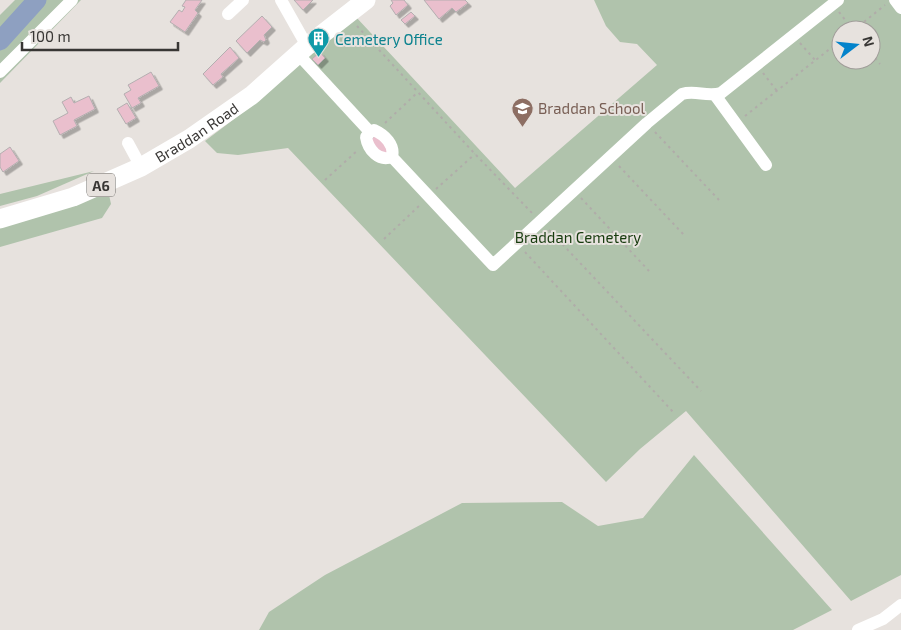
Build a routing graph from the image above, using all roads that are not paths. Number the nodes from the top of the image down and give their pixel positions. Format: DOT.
graph roads {
  1 [pos="72,0"];
  2 [pos="243,0"];
  3 [pos="281,0"];
  4 [pos="366,0"];
  5 [pos="895,0"];
  6 [pos="835,2"];
  7 [pos="901,8"];
  8 [pos="228,14"];
  9 [pos="302,50"];
  10 [pos="0,72"];
  11 [pos="715,94"];
  12 [pos="371,135"];
  13 [pos="128,143"];
  14 [pos="392,157"];
  15 [pos="766,165"];
  16 [pos="141,167"];
  17 [pos="0,219"];
  18 [pos="901,606"];
  19 [pos="858,630"];
  1 -- 10 [label="street"];
  2 -- 8 [label="street"];
  3 -- 9 [label="street"];
  4 -- 9 [label="highway, Braddan Road / A6"];
  5 -- 7 [label="street"];
  6 -- 11 [label="street"];
  9 -- 12 [label="street"];
  9 -- 16 [label="highway, Braddan Road / A6"];
  11 -- 14 [label="street"];
  11 -- 15 [label="street"];
  12 -- 14 [label="street"];
  12 -- 14 [label="street"];
  13 -- 16 [label="street"];
  16 -- 17 [label="highway, Braddan Road / A6"];
  18 -- 19 [label="street"];
}
